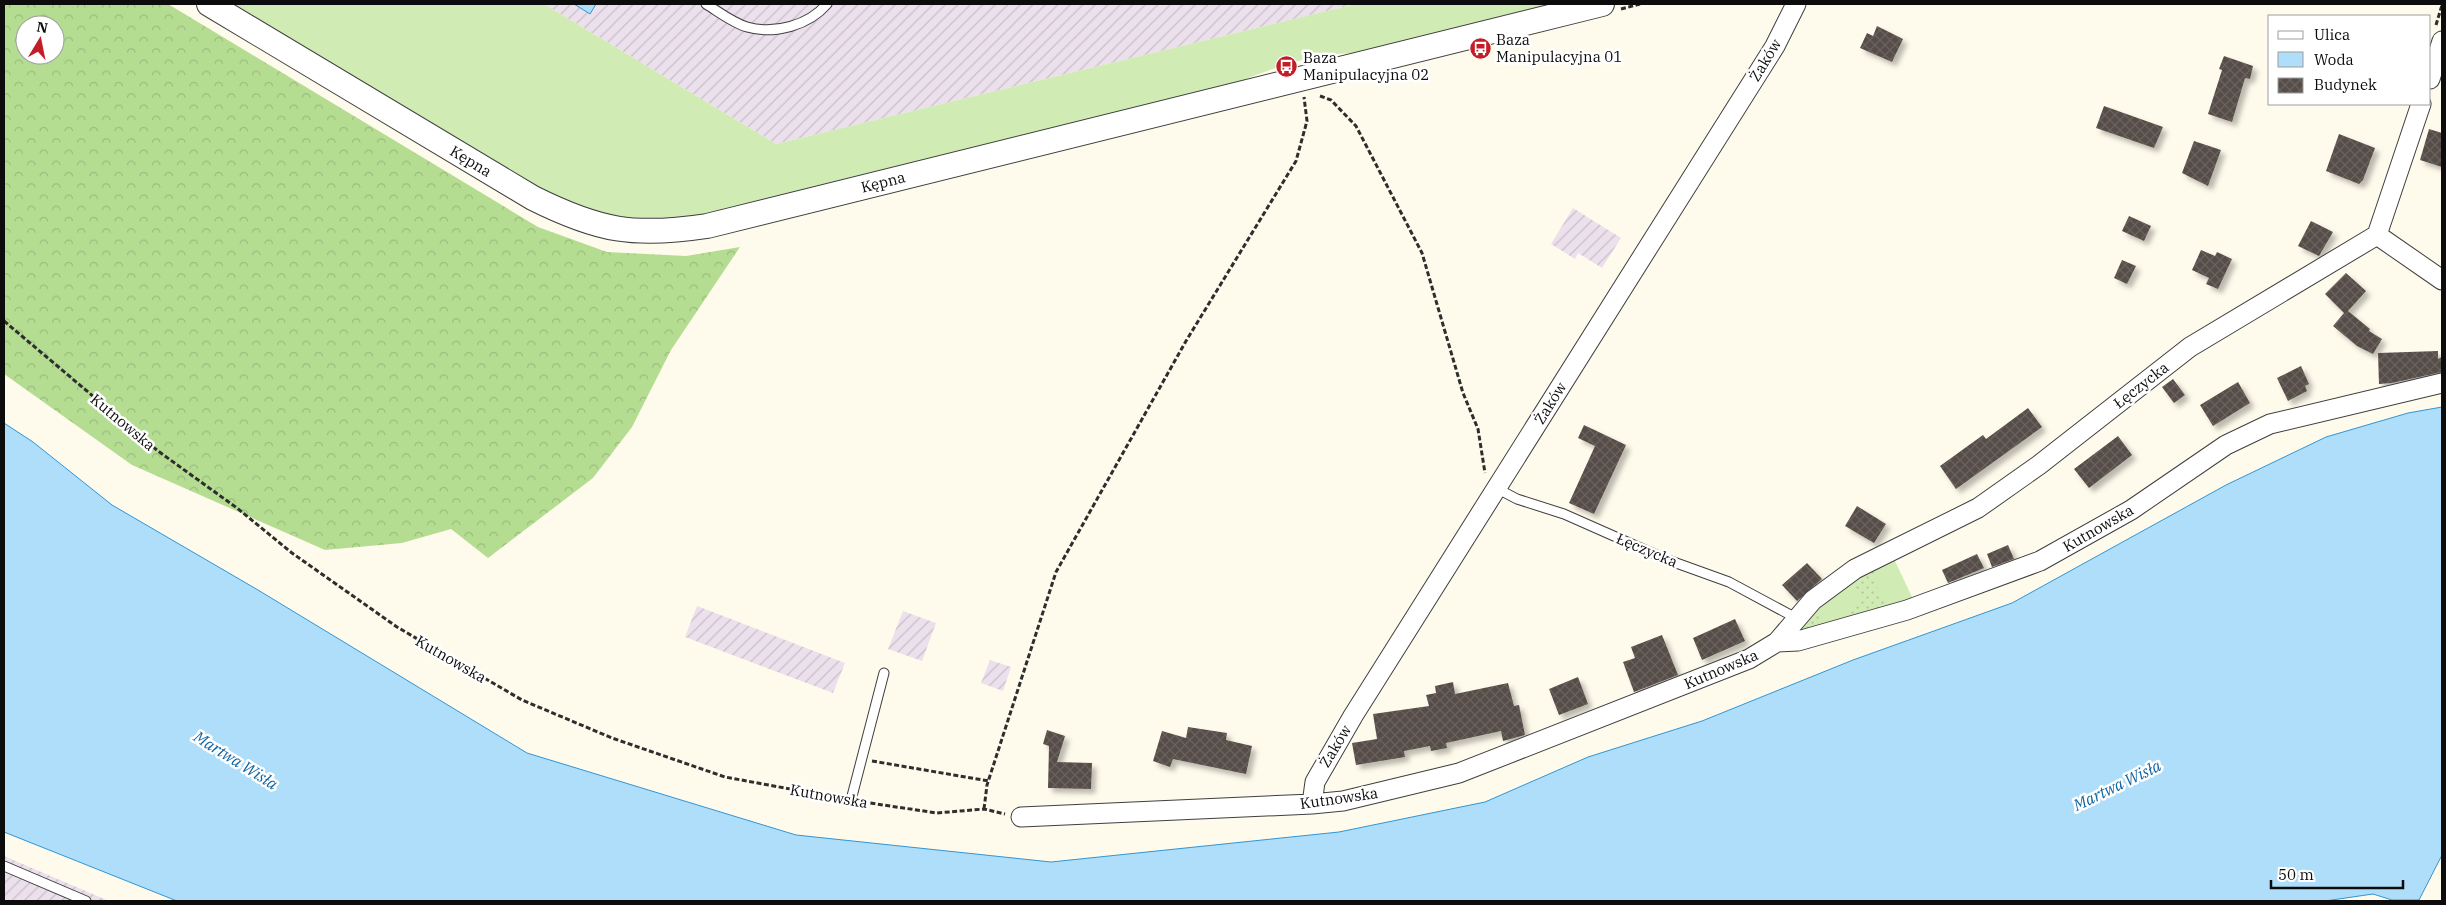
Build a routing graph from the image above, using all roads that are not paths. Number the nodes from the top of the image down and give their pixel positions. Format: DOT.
graph roads {
  1 [pos="209,4"];
  2 [pos="706,4"];
  3 [pos="827,4"];
  4 [pos="1602,4"];
  5 [pos="1796,4"];
  6 [pos="2442,41"];
  7 [pos="2431,76"];
  8 [pos="2421,105"];
  9 [pos="2378,235"];
  10 [pos="2442,280"];
  11 [pos="2442,383"];
  12 [pos="1496,488"];
  13 [pos="1796,618"];
  14 [pos="1777,642"];
  15 [pos="884,673"];
  16 [pos="852,800"];
  17 [pos="1312,804"];
  18 [pos="1021,817"];
  19 [pos="4,866"];
  20 [pos="86,901"];
  1 -- 4 [label="street, Kępna"];
  2 -- 3 [label="lane"];
  5 -- 12 [label="street, Żaków"];
  6 -- 7 [label="street"];
  8 -- 9 [label="street"];
  9 -- 10 [label="street"];
  9 -- 13 [label="street, Łęczycka"];
  11 -- 14 [label="street, Kutnowska"];
  12 -- 13 [label="lane, Łęczycka"];
  12 -- 17 [label="street, Żaków"];
  13 -- 14 [label="street, Łęczycka"];
  14 -- 17 [label="street, Kutnowska"];
  15 -- 16 [label="lane"];
  17 -- 18 [label="street, Kutnowska"];
  19 -- 20 [label="lane"];
}
